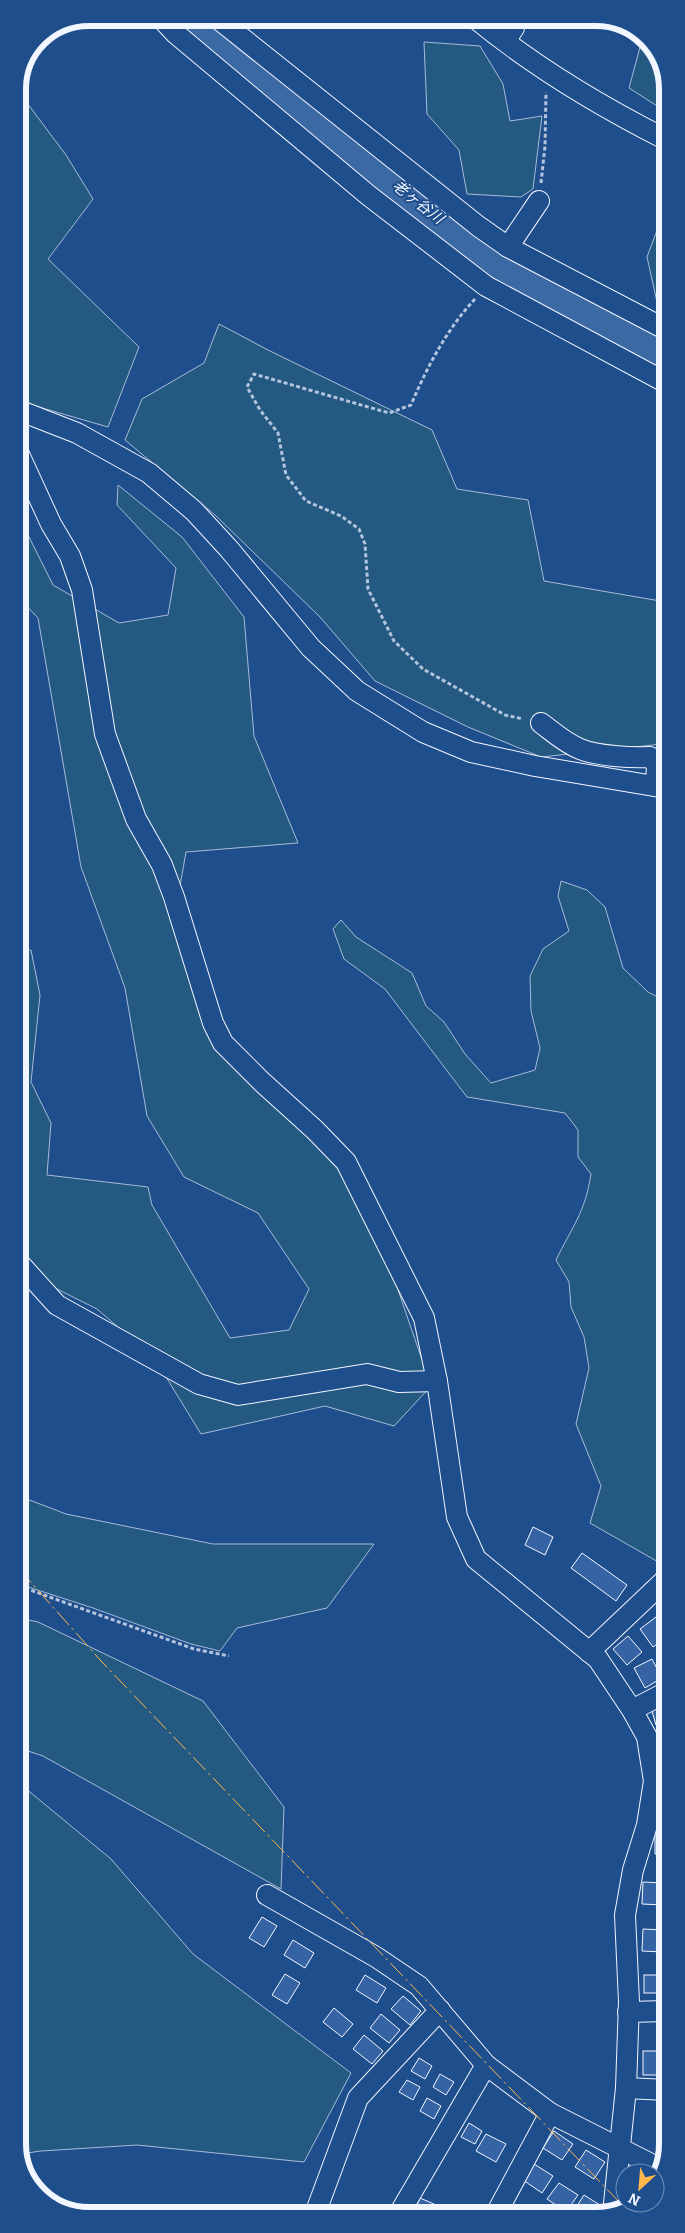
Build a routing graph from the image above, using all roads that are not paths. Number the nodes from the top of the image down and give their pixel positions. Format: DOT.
graph roads {
  1 [pos="168,26"];
  2 [pos="227,26"];
  3 [pos="485,26"];
  4 [pos="513,26"];
  5 [pos="505,41"];
  6 [pos="659,136"];
  7 [pos="539,201"];
  8 [pos="508,247"];
  9 [pos="659,326"];
  10 [pos="659,378"];
  11 [pos="26,417"];
  12 [pos="26,469"];
  13 [pos="541,722"];
  14 [pos="659,776"];
  15 [pos="659,787"];
  16 [pos="26,1271"];
  17 [pos="437,1381"];
  18 [pos="659,1586"];
  19 [pos="589,1652"];
  20 [pos="659,1696"];
  21 [pos="632,1710"];
  22 [pos="659,1769"];
  23 [pos="659,1774"];
  24 [pos="267,1895"];
  25 [pos="440,2010"];
  26 [pos="659,2011"];
  27 [pos="628,2012"];
  28 [pos="486,2065"];
  29 [pos="626,2088"];
  30 [pos="659,2090"];
  31 [pos="550,2113"];
  32 [pos="621,2149"];
  33 [pos="649,2163"];
  34 [pos="614,2204"];
  35 [pos="317,2207"];
  36 [pos="403,2207"];
  37 [pos="500,2207"];
  1 -- 10 [label="street"];
  2 -- 8 [label="street"];
  3 -- 5 [label="street"];
  4 -- 5 [label="street"];
  5 -- 6 [label="street"];
  7 -- 8 [label="street"];
  8 -- 9 [label="street"];
  11 -- 15 [label="street"];
  12 -- 17 [label="street"];
  13 -- 14 [label="street"];
  16 -- 17 [label="street"];
  17 -- 19 [label="street"];
  18 -- 19 [label="street"];
  19 -- 21 [label="street"];
  20 -- 21 [label="street"];
  21 -- 22 [label="street"];
  23 -- 27 [label="street"];
  24 -- 25 [label="street"];
  25 -- 28 [label="street"];
  25 -- 35 [label="street"];
  26 -- 27 [label="street"];
  27 -- 29 [label="street"];
  28 -- 31 [label="street"];
  28 -- 36 [label="street"];
  29 -- 30 [label="street"];
  29 -- 32 [label="street"];
  31 -- 32 [label="street"];
  31 -- 37 [label="street"];
  32 -- 33 [label="street"];
  32 -- 34 [label="street"];
}
